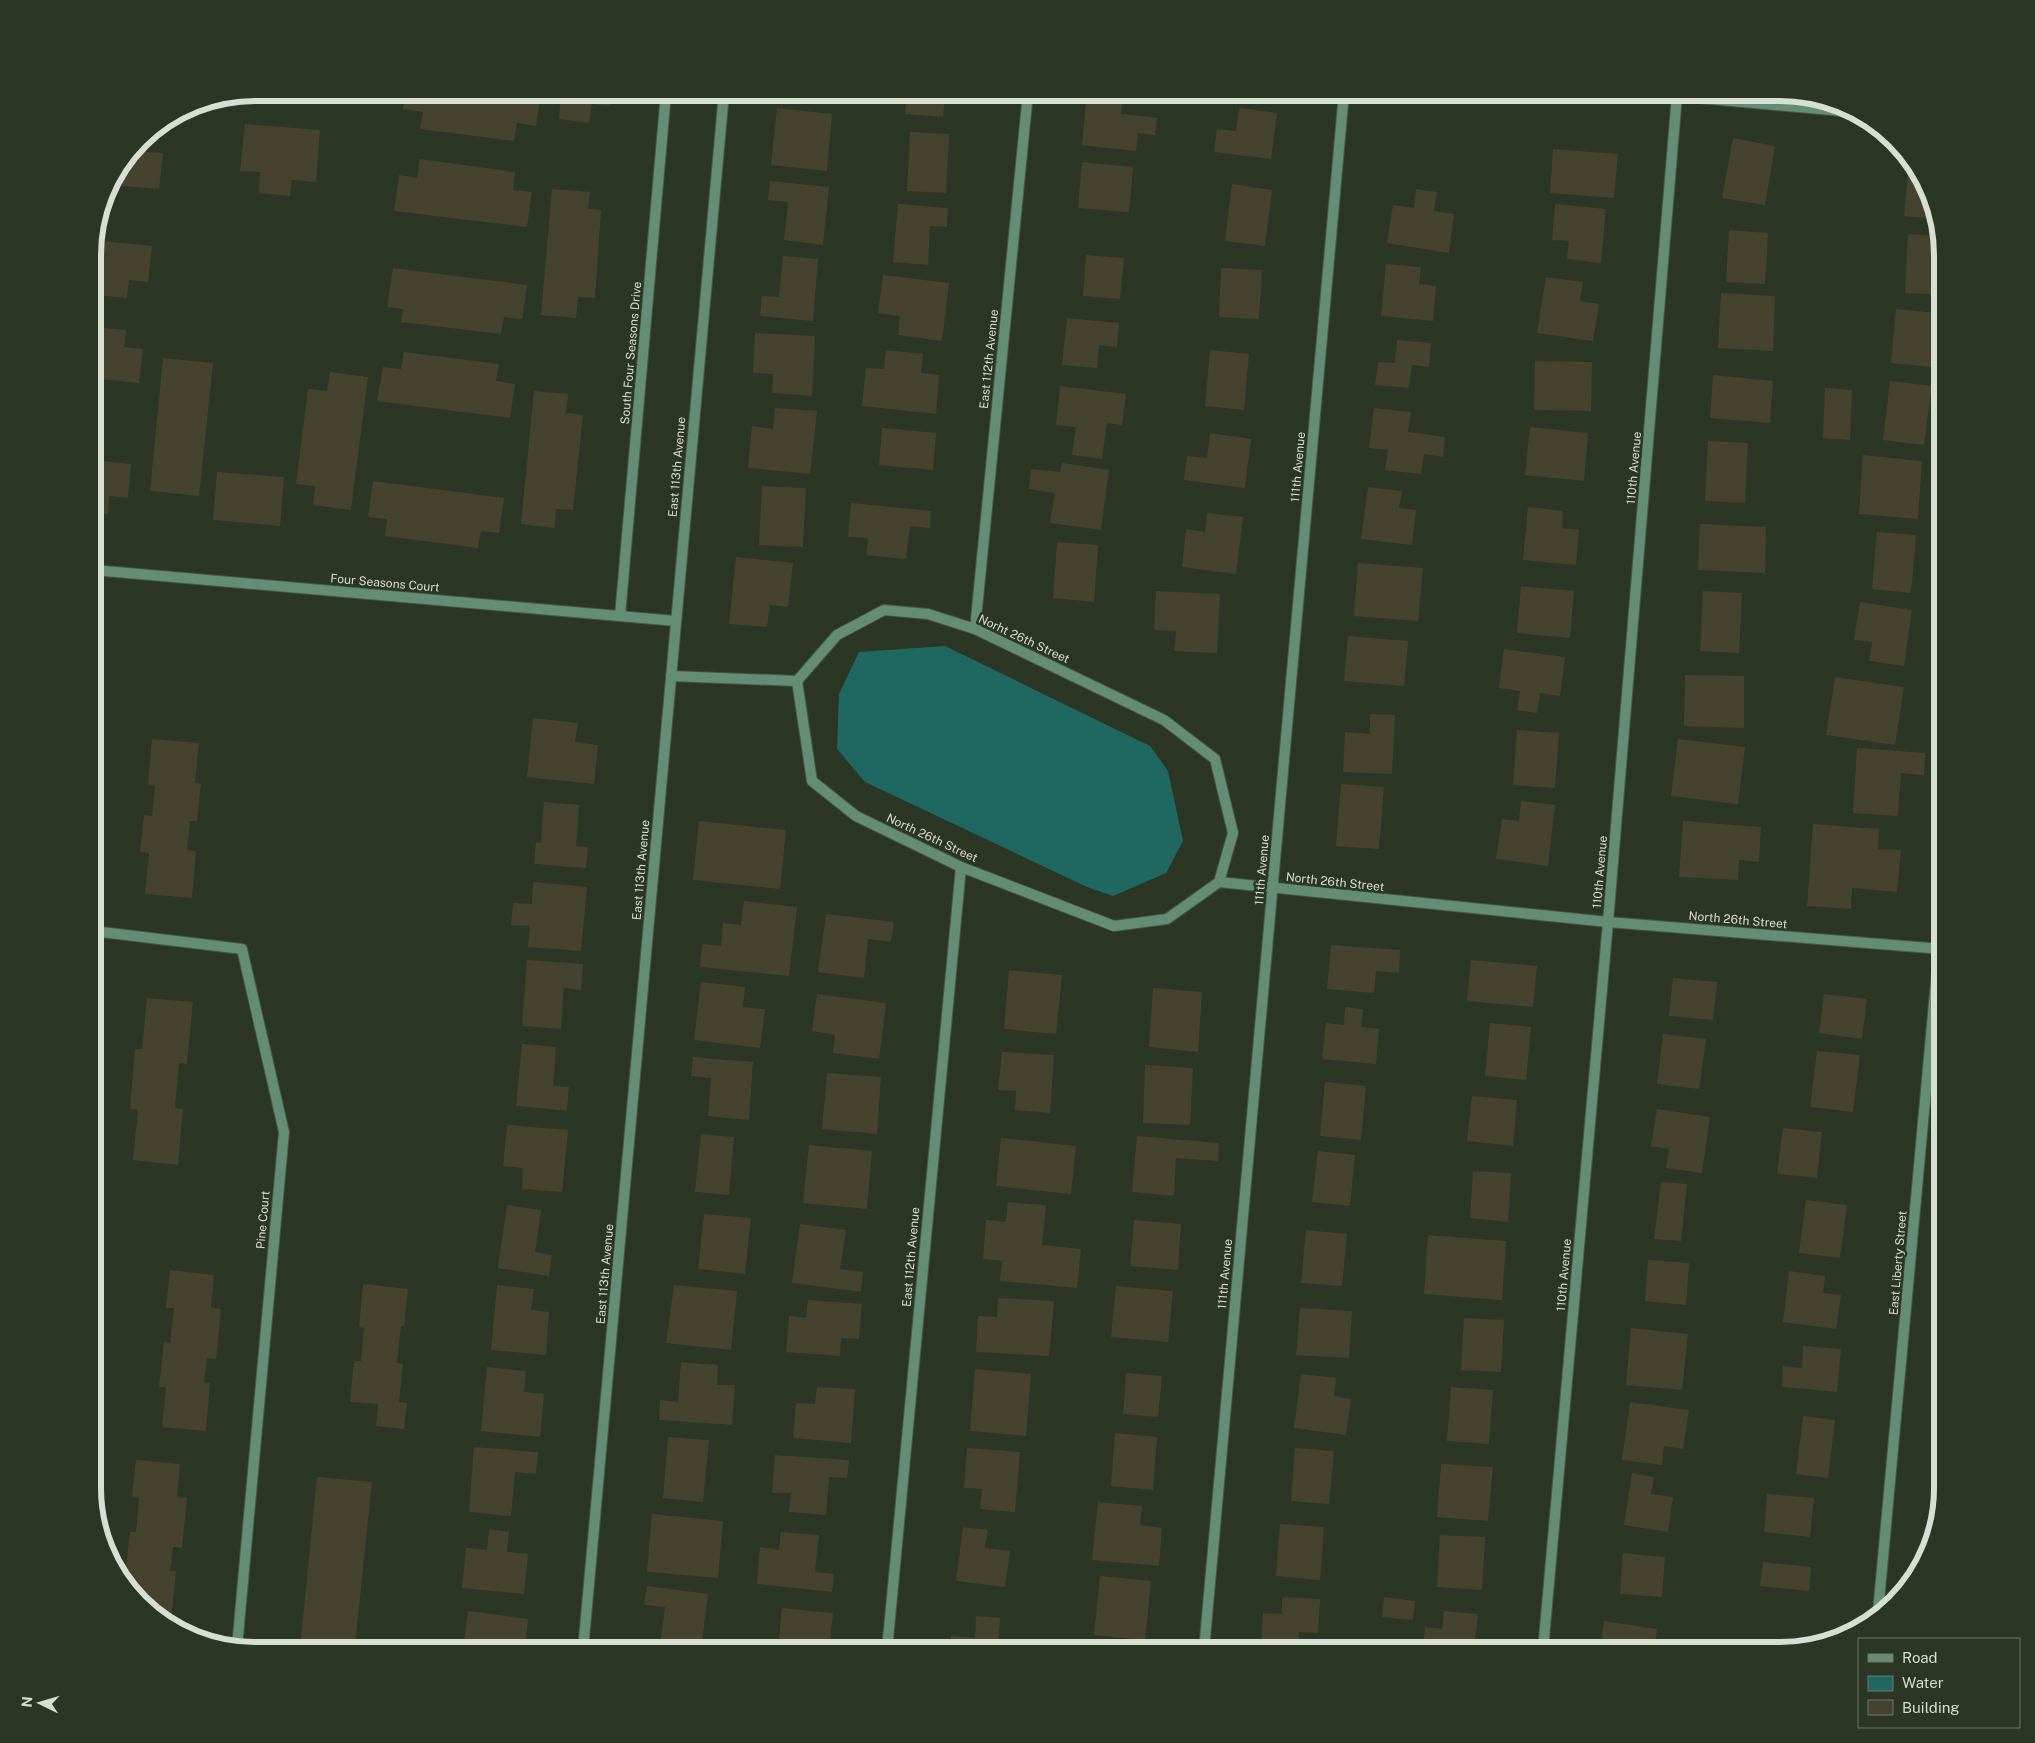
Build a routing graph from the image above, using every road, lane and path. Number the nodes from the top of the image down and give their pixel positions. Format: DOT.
graph roads {
  1 [pos="665,101"];
  2 [pos="723,101"];
  3 [pos="1027,101"];
  4 [pos="1343,101"];
  5 [pos="1676,101"];
  6 [pos="1739,101"];
  7 [pos="1831,110"];
  8 [pos="102,571"];
  9 [pos="620,616"];
  10 [pos="676,621"];
  11 [pos="975,628"];
  12 [pos="671,676"];
  13 [pos="797,681"];
  14 [pos="961,866"];
  15 [pos="1219,882"];
  16 [pos="1272,889"];
  17 [pos="1608,922"];
  18 [pos="102,932"];
  19 [pos="1934,948"];
  20 [pos="1934,1023"];
  21 [pos="1879,1606"];
  22 [pos="239,1640"];
  23 [pos="584,1642"];
  24 [pos="888,1642"];
  25 [pos="1205,1642"];
  26 [pos="1544,1642"];
  1 -- 9 [label="street, South Four Seasons Drive"];
  2 -- 10 [label="street, East 113th Avenue"];
  3 -- 11 [label="street, East 112th Avenue"];
  4 -- 16 [label="street, 111th Avenue"];
  5 -- 17 [label="street, 110th Avenue"];
  6 -- 7 [label="street"];
  8 -- 9 [label="street, Four Seasons Court"];
  9 -- 10 [label="street, Four Seasons Court"];
  10 -- 12 [label="street, East 113th Avenue"];
  11 -- 13 [label="street, Norht 26th Street"];
  11 -- 15 [label="street, Norht 26th Street"];
  12 -- 13 [label="street"];
  12 -- 23 [label="street, East 113th Avenue"];
  13 -- 14 [label="street, North 26th Street"];
  14 -- 15 [label="street, North 26th Street"];
  14 -- 24 [label="street, East 112th Avenue"];
  15 -- 16 [label="street, North 26th Street"];
  16 -- 17 [label="street, North 26th Street"];
  16 -- 25 [label="street, 111th Avenue"];
  17 -- 19 [label="street, North 26th Street"];
  17 -- 26 [label="street, 110th Avenue"];
  18 -- 22 [label="street, Pine Court"];
  20 -- 21 [label="street, East Liberty Street"];
}
